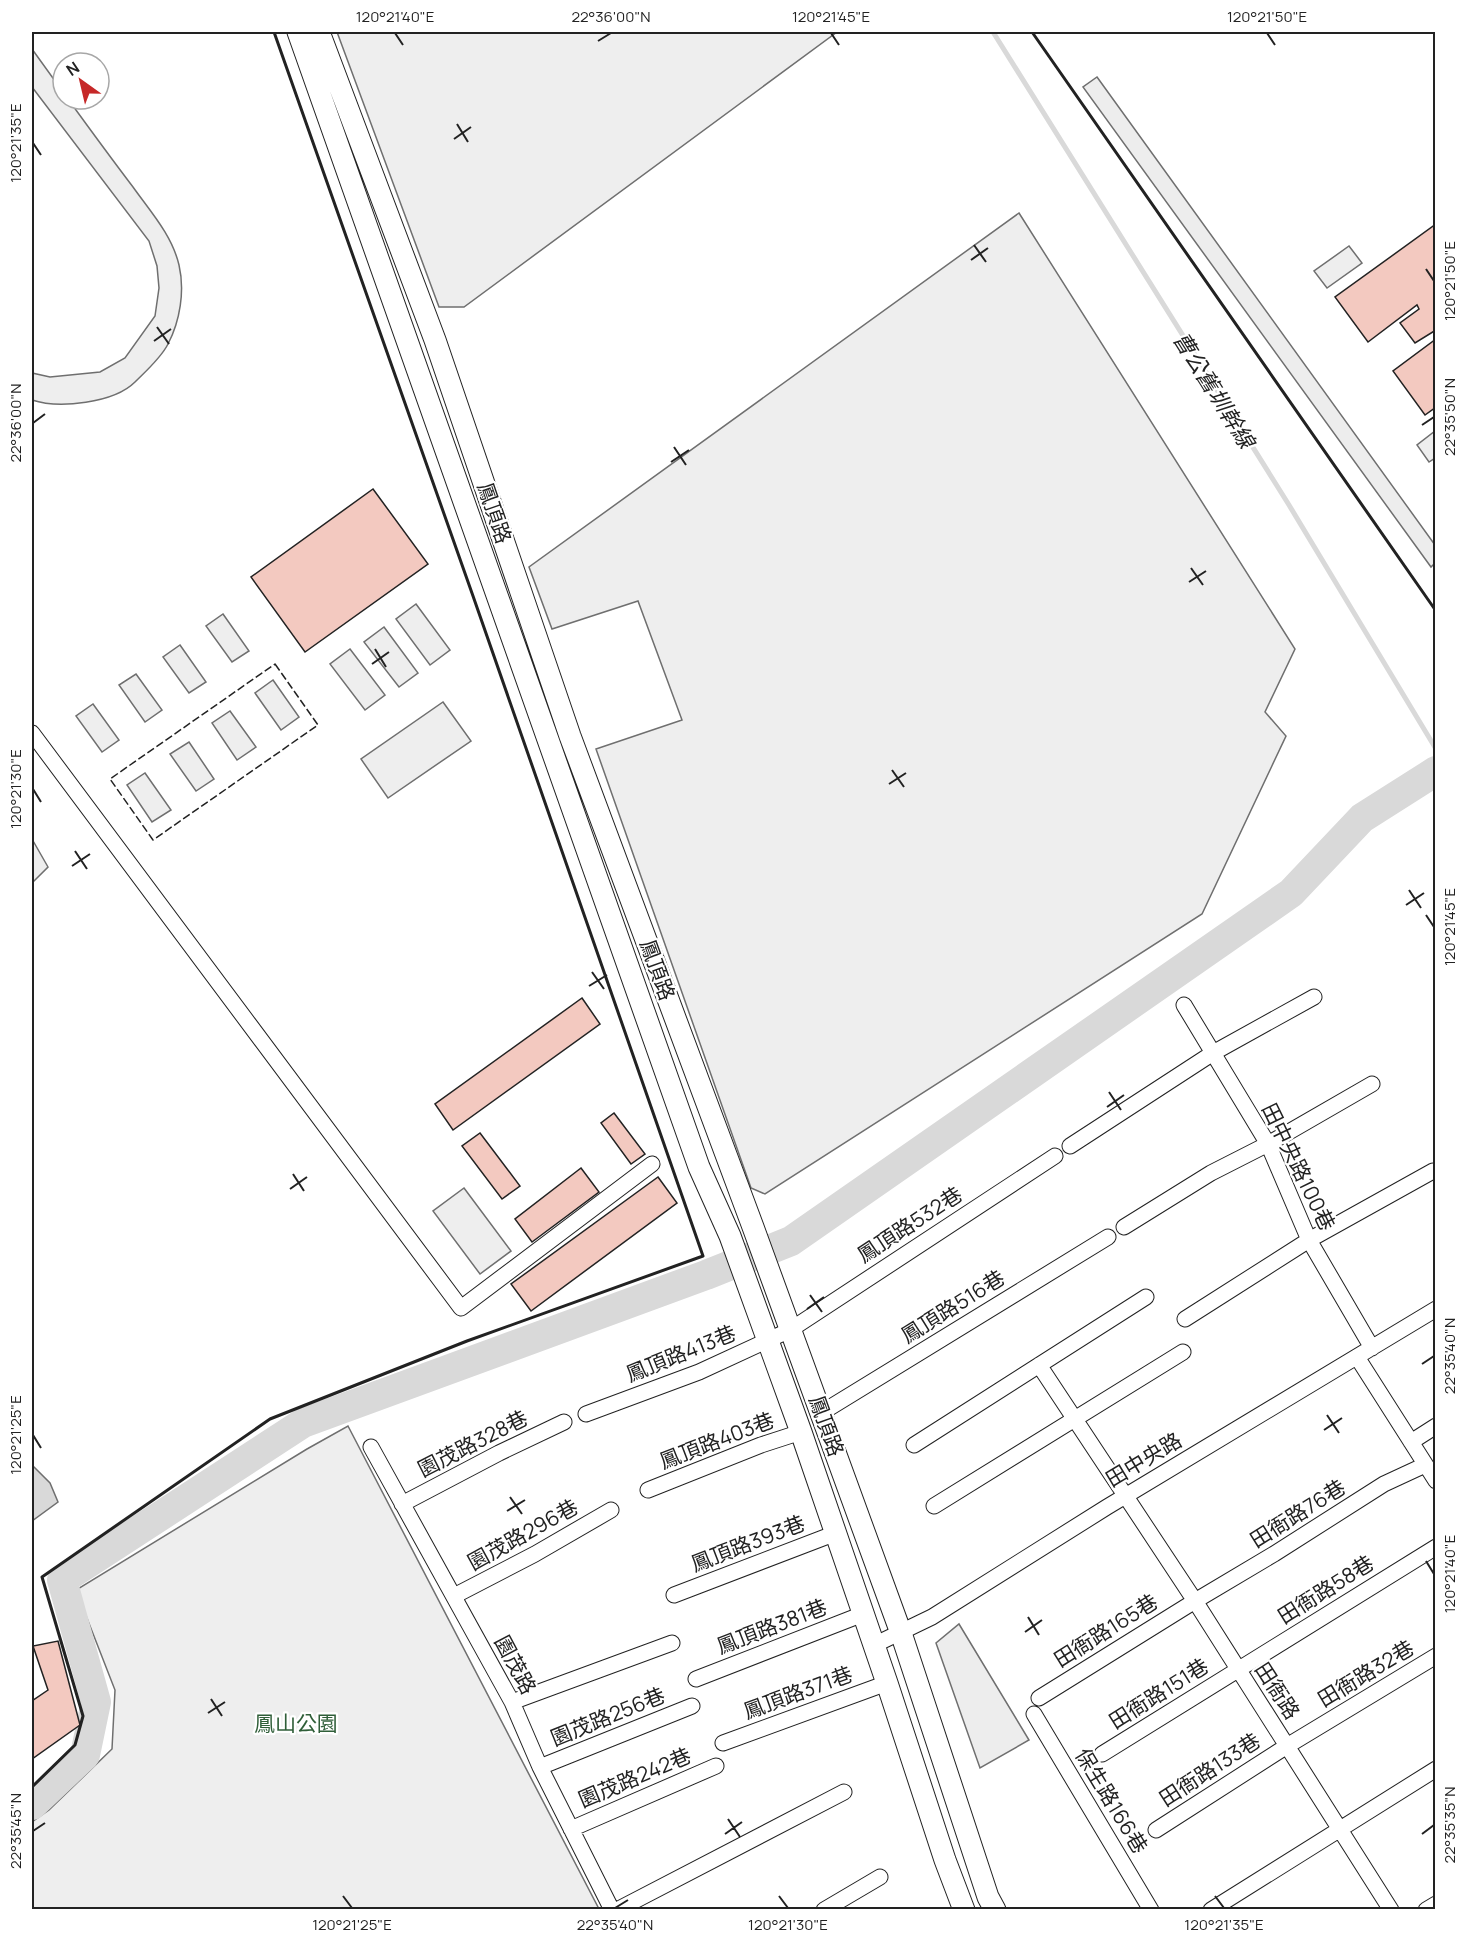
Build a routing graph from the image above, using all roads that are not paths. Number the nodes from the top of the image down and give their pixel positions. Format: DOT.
graph roads {
  1 [pos="298,32"];
  2 [pos="319,32"];
  3 [pos="32,734"];
  4 [pos="1314,997"];
  5 [pos="1184,1005"];
  6 [pos="1213,1053"];
  7 [pos="1372,1084"];
  8 [pos="1268,1144"];
  9 [pos="1070,1146"];
  10 [pos="1054,1156"];
  11 [pos="652,1164"];
  12 [pos="1433,1171"];
  13 [pos="1124,1227"];
  14 [pos="1108,1237"];
  15 [pos="1309,1240"];
  16 [pos="1146,1296"];
  17 [pos="1436,1310"];
  18 [pos="1185,1319"];
  19 [pos="790,1330"];
  20 [pos="768,1339"];
  21 [pos="1372,1348"];
  22 [pos="1183,1352"];
  23 [pos="1358,1357"];
  24 [pos="1039,1365"];
  25 [pos="821,1413"];
  26 [pos="586,1414"];
  27 [pos="1075,1419"];
  28 [pos="564,1422"];
  29 [pos="1436,1426"];
  30 [pos="801,1432"];
  31 [pos="1411,1442"];
  32 [pos="914,1445"];
  33 [pos="370,1446"];
  34 [pos="1425,1465"];
  35 [pos="1436,1481"];
  36 [pos="648,1490"];
  37 [pos="1125,1496"];
  38 [pos="402,1504"];
  39 [pos="934,1506"];
  40 [pos="611,1510"];
  41 [pos="836,1533"];
  42 [pos="1436,1547"];
  43 [pos="674,1595"];
  44 [pos="453,1596"];
  45 [pos="1195,1600"];
  46 [pos="863,1614"];
  47 [pos="901,1634"];
  48 [pos="672,1642"];
  49 [pos="874,1645"];
  50 [pos="1436,1656"];
  51 [pos="1238,1670"];
  52 [pos="696,1679"];
  53 [pos="887,1683"];
  54 [pos="1039,1698"];
  55 [pos="512,1702"];
  56 [pos="692,1706"];
  57 [pos="1034,1714"];
  58 [pos="723,1743"];
  59 [pos="1287,1746"];
  60 [pos="1101,1754"];
  61 [pos="716,1766"];
  62 [pos="540,1767"];
  63 [pos="1436,1768"];
  64 [pos="844,1792"];
  65 [pos="1340,1828"];
  66 [pos="571,1829"];
  67 [pos="1156,1830"];
  68 [pos="880,1877"];
  69 [pos="1436,1904"];
  70 [pos="612,1910"];
  71 [pos="617,1910"];
  72 [pos="824,1910"];
  73 [pos="964,1910"];
  74 [pos="995,1910"];
  75 [pos="1151,1910"];
  76 [pos="1211,1910"];
  77 [pos="1391,1910"];
  78 [pos="1426,1910"];
  1 -- 20 [label="main road, 鳳頂路"];
  2 -- 19 [label="main road, 鳳頂路"];
  3 -- 11 [label="street"];
  4 -- 6 [label="street"];
  5 -- 6 [label="street, 田中央路100巷"];
  6 -- 8 [label="street, 田中央路100巷"];
  6 -- 9 [label="street"];
  7 -- 8 [label="street"];
  8 -- 13 [label="street"];
  8 -- 15 [label="street, 田中央路100巷"];
  10 -- 19 [label="street, 鳳頂路532巷"];
  12 -- 15 [label="street"];
  14 -- 25 [label="street, 鳳頂路516巷"];
  15 -- 18 [label="street"];
  15 -- 21 [label="street, 田中央路100巷"];
  16 -- 24 [label="street"];
  17 -- 21 [label="street, 田中央路"];
  19 -- 20 [label="street, 鳳頂路413巷"];
  19 -- 25 [label="main road, 鳳頂路"];
  20 -- 26 [label="street, 鳳頂路413巷"];
  20 -- 30 [label="main road, 鳳頂路"];
  21 -- 23 [label="street, 田中央路"];
  22 -- 27 [label="street"];
  23 -- 31 [label="street"];
  23 -- 37 [label="street, 田中央路"];
  24 -- 27 [label="street, 田衙路"];
  24 -- 32 [label="street"];
  25 -- 47 [label="main road, 鳳頂路"];
  27 -- 37 [label="street, 田衙路"];
  27 -- 39 [label="street"];
  28 -- 38 [label="street, 園茂路328巷"];
  29 -- 31 [label="street"];
  30 -- 36 [label="street, 鳳頂路403巷"];
  30 -- 41 [label="main road, 鳳頂路"];
  31 -- 34 [label="street"];
  33 -- 38 [label="street, 園茂路"];
  34 -- 35 [label="street"];
  34 -- 45 [label="street, 田衙路76巷"];
  37 -- 45 [label="street, 田衙路"];
  37 -- 47 [label="street, 田中央路"];
  38 -- 44 [label="street, 園茂路"];
  40 -- 44 [label="street, 園茂路296巷"];
  41 -- 43 [label="street, 鳳頂路393巷"];
  41 -- 46 [label="main road, 鳳頂路"];
  42 -- 51 [label="street, 田衙路58巷"];
  44 -- 55 [label="street, 園茂路"];
  45 -- 51 [label="street, 田衙路"];
  45 -- 54 [label="street, 田衙路165巷"];
  46 -- 49 [label="main road, 鳳頂路"];
  46 -- 52 [label="street, 鳳頂路381巷"];
  47 -- 49 [label="street, 田中央路"];
  47 -- 74 [label="main road, 鳳頂路"];
  48 -- 55 [label="street"];
  49 -- 53 [label="main road, 鳳頂路"];
  50 -- 59 [label="street, 田衙路32巷"];
  51 -- 59 [label="street, 田衙路"];
  51 -- 60 [label="street, 田衙路151巷"];
  53 -- 58 [label="street, 鳳頂路371巷"];
  53 -- 73 [label="main road, 鳳頂路"];
  55 -- 62 [label="street, 園茂路"];
  56 -- 62 [label="street, 園茂路256巷"];
  57 -- 75 [label="street, 保生路166巷"];
  59 -- 65 [label="street, 田衙路"];
  59 -- 67 [label="street, 田衙路133巷"];
  61 -- 66 [label="street, 園茂路242巷"];
  62 -- 66 [label="street, 園茂路"];
  63 -- 65 [label="street"];
  64 -- 71 [label="street"];
  65 -- 76 [label="street"];
  65 -- 77 [label="street, 田衙路"];
  66 -- 70 [label="street, 園茂路"];
  68 -- 72 [label="street"];
  69 -- 78 [label="street"];
}
